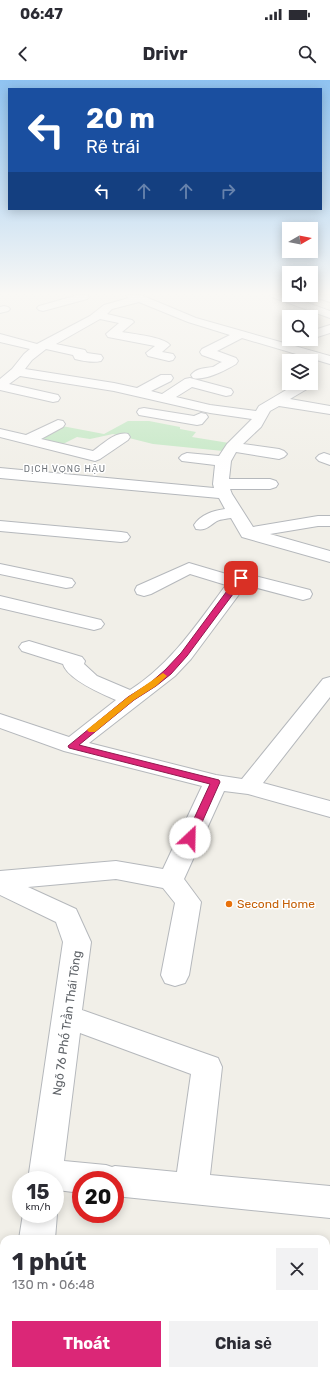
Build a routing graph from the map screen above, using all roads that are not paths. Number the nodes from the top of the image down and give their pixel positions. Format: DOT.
graph roads {
  1 [pos="17,355"];
  2 [pos="79,355"];
  3 [pos="162,355"];
  4 [pos="217,355"];
  5 [pos="314,355"];
  6 [pos="28,357"];
  7 [pos="169,357"];
  8 [pos="97,358"];
  9 [pos="330,360"];
  10 [pos="220,367"];
  11 [pos="234,371"];
  12 [pos="18,372"];
  13 [pos="198,375"];
  14 [pos="166,378"];
  15 [pos="0,386"];
  16 [pos="294,390"];
  17 [pos="226,392"];
  18 [pos="138,393"];
  19 [pos="53,398"];
  20 [pos="163,399"];
  21 [pos="276,401"];
  22 [pos="210,409"];
  23 [pos="144,412"];
  24 [pos="330,415"];
  25 [pos="261,416"];
  26 [pos="58,424"];
  27 [pos="0,433"];
  28 [pos="243,435"];
  29 [pos="123,437"];
  30 [pos="27,440"];
  31 [pos="232,447"];
  32 [pos="187,458"];
  33 [pos="224,461"];
  34 [pos="81,464"];
  35 [pos="0,473"];
  36 [pos="69,480"];
  37 [pos="270,484"];
  38 [pos="222,489"];
  39 [pos="234,513"];
  40 [pos="330,521"];
  41 [pos="202,525"];
  42 [pos="0,526"];
  43 [pos="248,533"];
  44 [pos="121,537"];
  45 [pos="330,557"];
  46 [pos="0,569"];
  47 [pos="238,582"];
  48 [pos="144,590"];
  49 [pos="303,594"];
  50 [pos="0,602"];
  51 [pos="46,612"];
  52 [pos="94,624"];
  53 [pos="29,647"];
  54 [pos="330,683"];
  55 [pos="131,698"];
  56 [pos="0,721"];
  57 [pos="72,746"];
  58 [pos="216,782"];
  59 [pos="248,787"];
  60 [pos="330,809"];
  61 [pos="0,880"];
  62 [pos="171,880"];
  63 [pos="0,886"];
  64 [pos="176,975"];
  65 [pos="68,1018"];
  66 [pos="47,1171"];
  67 [pos="124,1182"];
  68 [pos="192,1188"];
  69 [pos="330,1202"];
  70 [pos="39,1223"];
  71 [pos="37,1235"];
  1 -- 6 [label="street"];
  2 -- 8 [label="street"];
  3 -- 7 [label="street"];
  4 -- 10 [label="street"];
  5 -- 9 [label="street"];
  6 -- 12 [label="street"];
  10 -- 11 [label="street"];
  10 -- 13 [label="street"];
  12 -- 15 [label="street"];
  12 -- 18 [label="street"];
  14 -- 18 [label="street"];
  15 -- 19 [label="street"];
  16 -- 21 [label="street"];
  17 -- 20 [label="street"];
  18 -- 20 [label="street"];
  20 -- 22 [label="street"];
  21 -- 24 [label="street"];
  21 -- 25 [label="street"];
  22 -- 23 [label="street"];
  22 -- 25 [label="street"];
  25 -- 28 [label="street"];
  26 -- 30 [label="street"];
  27 -- 30 [label="street"];
  28 -- 31 [label="street"];
  28 -- 31 [label="street"];
  29 -- 30 [label="street"];
  31 -- 33 [label="street"];
  32 -- 33 [label="street"];
  33 -- 38 [label="street"];
  34 -- 36 [label="street"];
  35 -- 36 [label="street"];
  36 -- 38 [label="street"];
  37 -- 38 [label="street"];
  38 -- 39 [label="street"];
  39 -- 41 [label="street"];
  39 -- 43 [label="street"];
  40 -- 43 [label="street"];
  42 -- 44 [label="street"];
  43 -- 45 [label="street"];
  46 -- 51 [label="street"];
  47 -- 48 [label="street"];
  47 -- 49 [label="street"];
  47 -- 55 [label="street"];
  50 -- 51 [label="street"];
  51 -- 52 [label="street"];
  53 -- 55 [label="street"];
  54 -- 59 [label="street"];
  55 -- 57 [label="street"];
  56 -- 57 [label="street"];
  57 -- 58 [label="street"];
  58 -- 59 [label="street"];
  58 -- 62 [label="street"];
  59 -- 60 [label="street"];
  61 -- 62 [label="street"];
  62 -- 64 [label="street"];
  63 -- 65 [label="street, Ngõ 76 Phố Trần Thái Tông"];
  65 -- 66 [label="street, Ngõ 76 Phố Trần Thái Tông"];
  65 -- 68 [label="street"];
  67 -- 68 [label="street"];
  68 -- 69 [label="street"];
  70 -- 71 [label="street"];
}
